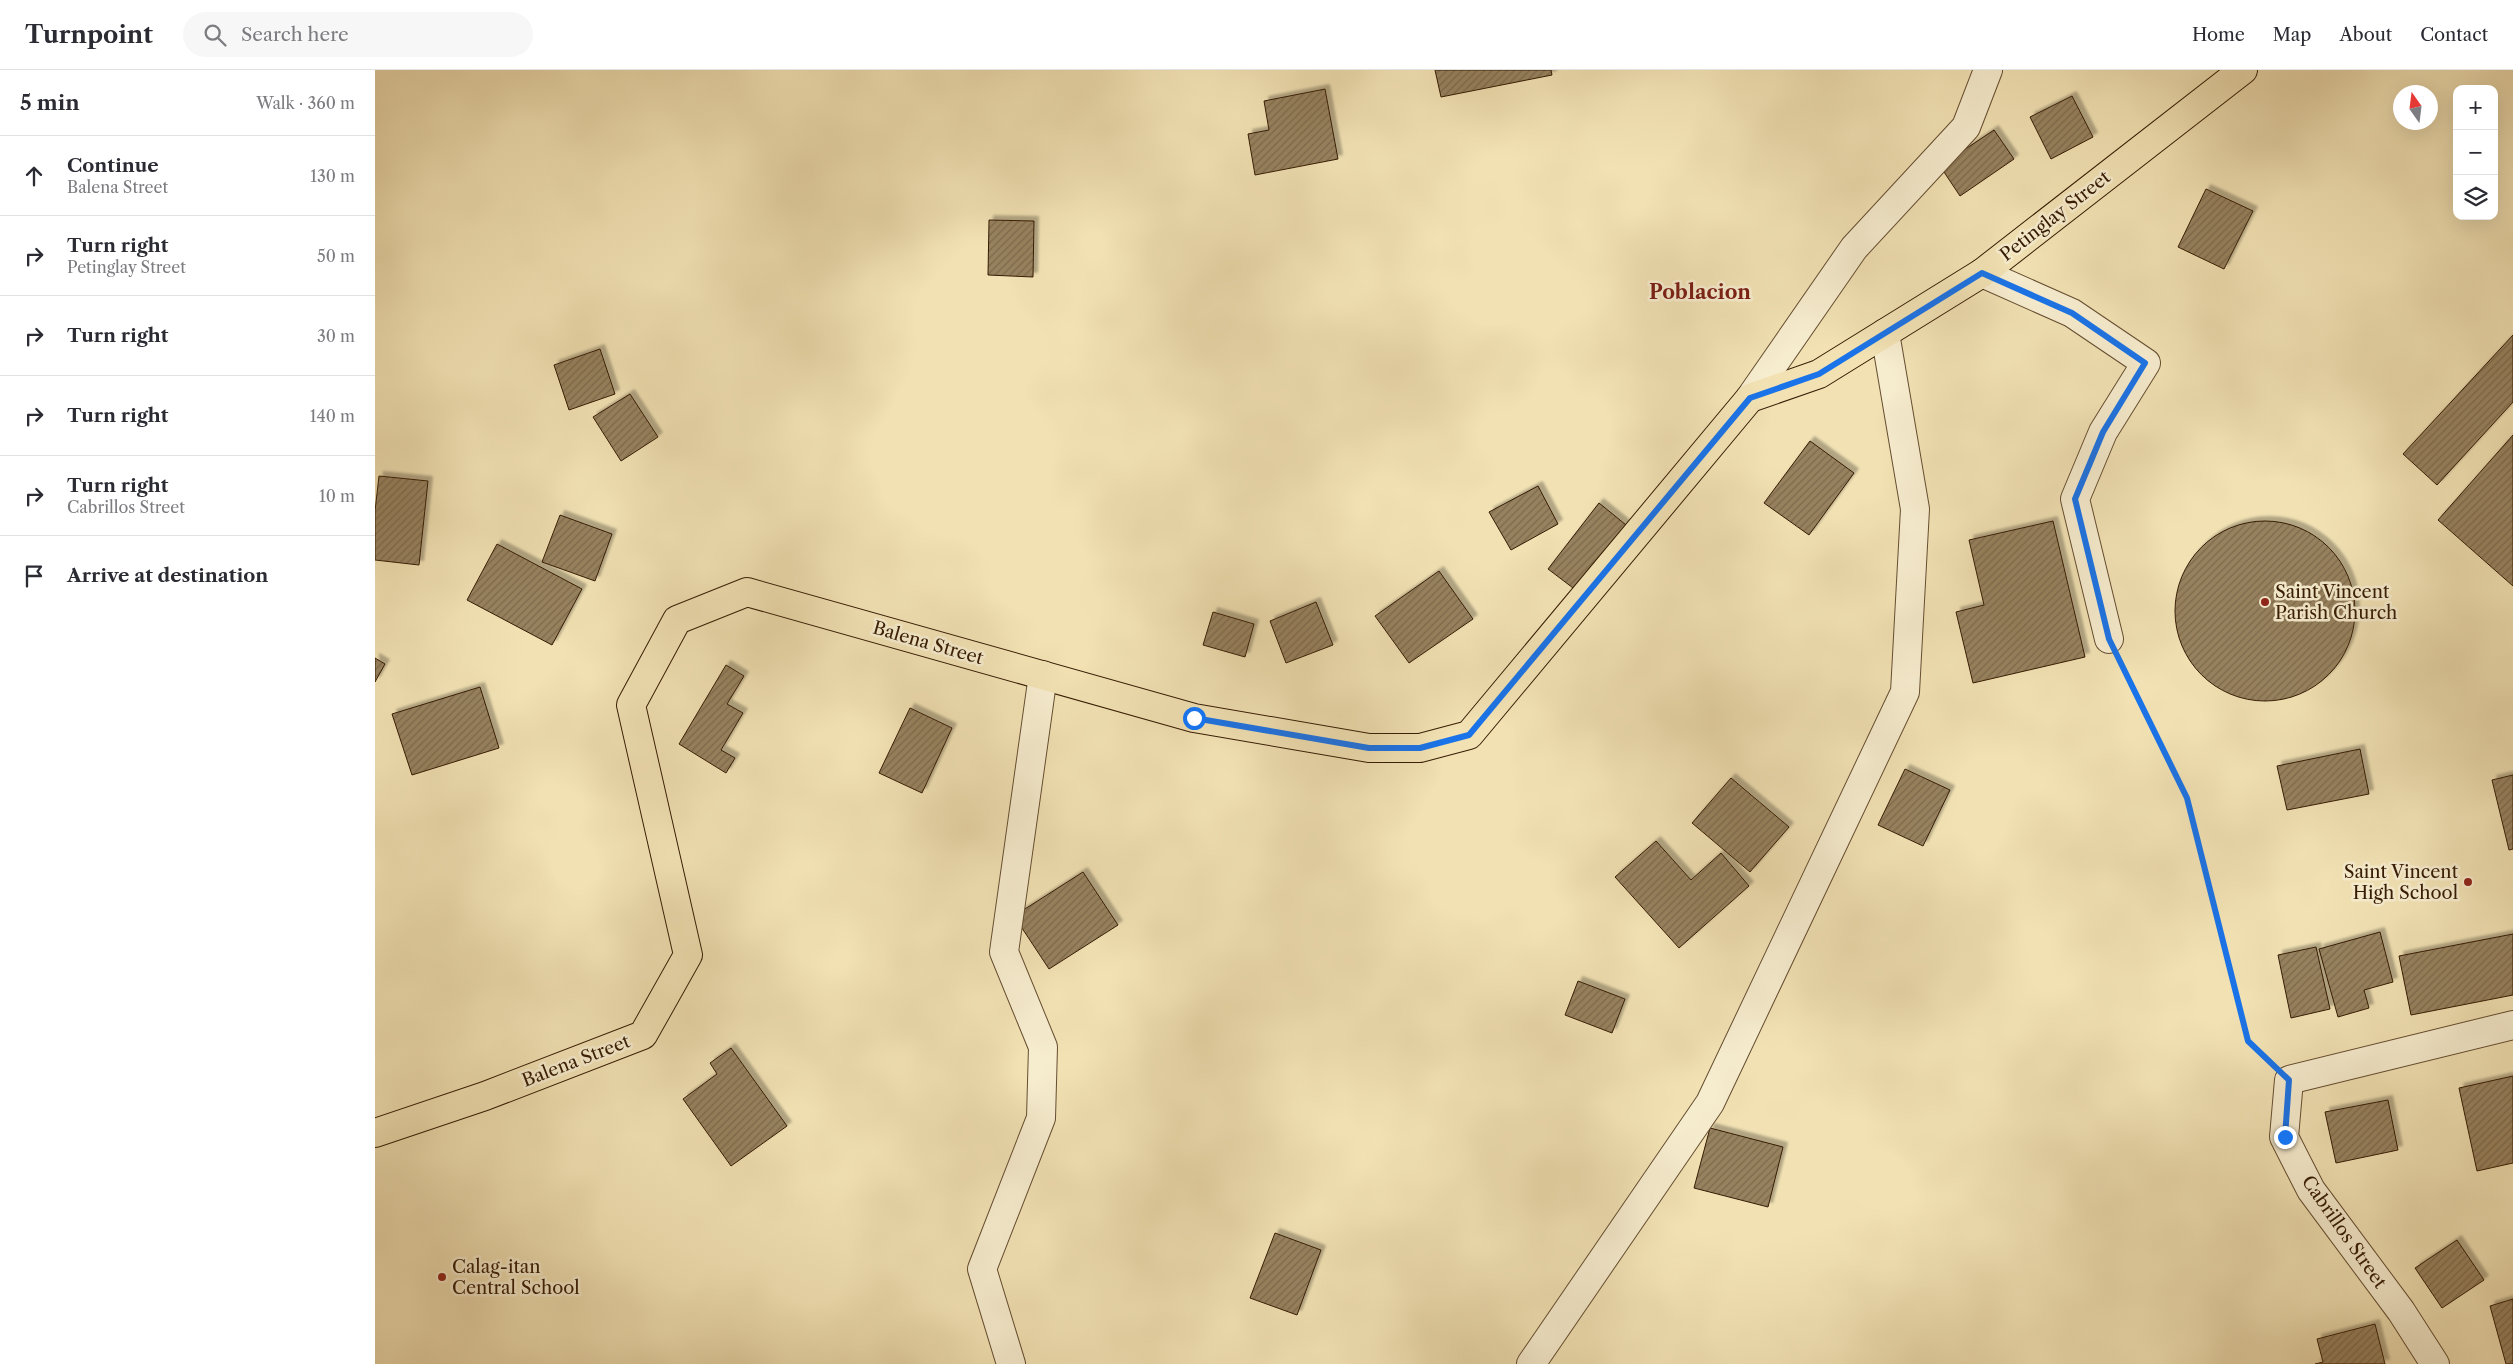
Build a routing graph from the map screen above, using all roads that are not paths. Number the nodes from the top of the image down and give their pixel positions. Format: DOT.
graph roads {
  1 [pos="1988,70"];
  2 [pos="2243,70"];
  3 [pos="1982,273"];
  4 [pos="1885,333"];
  5 [pos="1750,398"];
  6 [pos="2109,639"];
  7 [pos="1043,675"];
  8 [pos="2513,1025"];
  9 [pos="375,1133"];
  10 [pos="1011,1364"];
  11 [pos="1531,1364"];
  12 [pos="2435,1364"];
  1 -- 5 [label="street"];
  2 -- 3 [label="main road, Petinglay Street"];
  3 -- 4 [label="main road, Petinglay Street"];
  3 -- 6 [label="street"];
  4 -- 5 [label="main road, Petinglay Street"];
  4 -- 11 [label="street"];
  5 -- 7 [label="main road, Balena Street"];
  7 -- 9 [label="main road, Balena Street"];
  7 -- 10 [label="street"];
  8 -- 12 [label="street, Cabrillos Street"];
}
